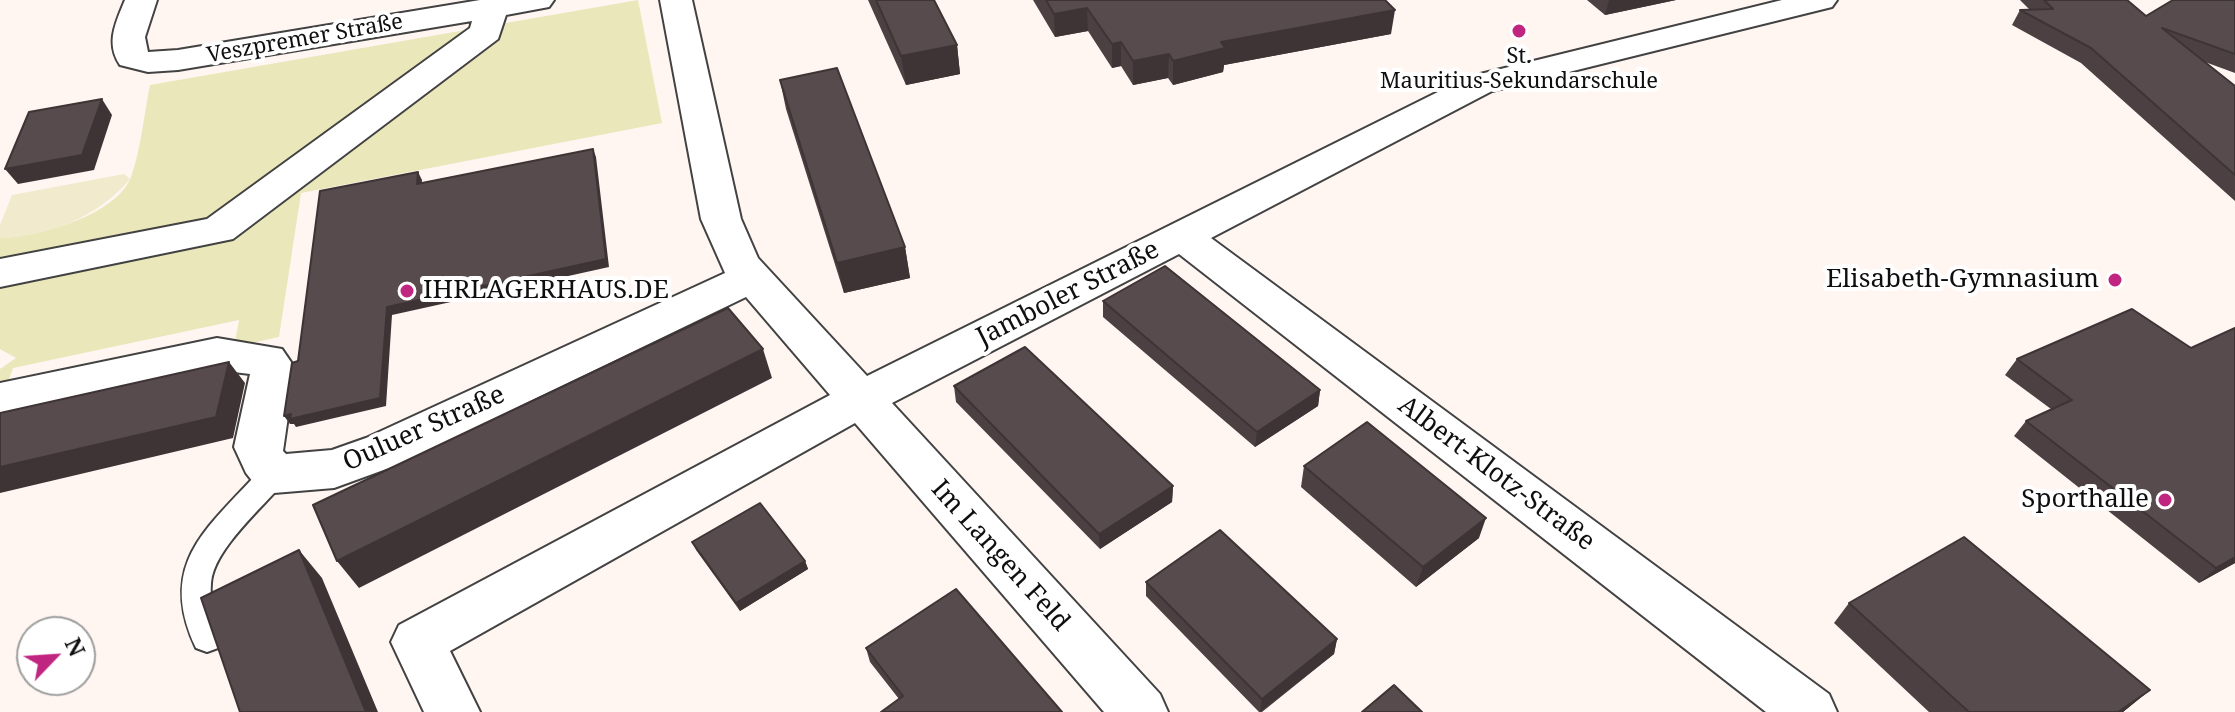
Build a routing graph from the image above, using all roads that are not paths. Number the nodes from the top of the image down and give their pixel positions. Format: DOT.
graph roads {
  1 [pos="141,0"];
  2 [pos="538,0"];
  3 [pos="676,0"];
  4 [pos="1821,0"];
  5 [pos="491,7"];
  6 [pos="1183,237"];
  7 [pos="0,273"];
  8 [pos="751,278"];
  9 [pos="0,400"];
  10 [pos="859,400"];
  11 [pos="274,474"];
  12 [pos="207,638"];
  13 [pos="452,712"];
  14 [pos="1140,712"];
  15 [pos="1809,712"];
  1 -- 5 [label="street, Veszpremer Straße"];
  2 -- 5 [label="street, Veszpremer Straße"];
  3 -- 8 [label="street"];
  4 -- 6 [label="street, Jamboler Straße"];
  5 -- 7 [label="street"];
  6 -- 10 [label="street, Jamboler Straße"];
  6 -- 15 [label="street, Albert-Klotz-Straße"];
  8 -- 10 [label="street"];
  8 -- 11 [label="street, Ouluer Straße"];
  9 -- 11 [label="street"];
  10 -- 13 [label="street, Jamboler Straße"];
  10 -- 14 [label="street, Im Langen Feld"];
  11 -- 12 [label="lane"];
}
